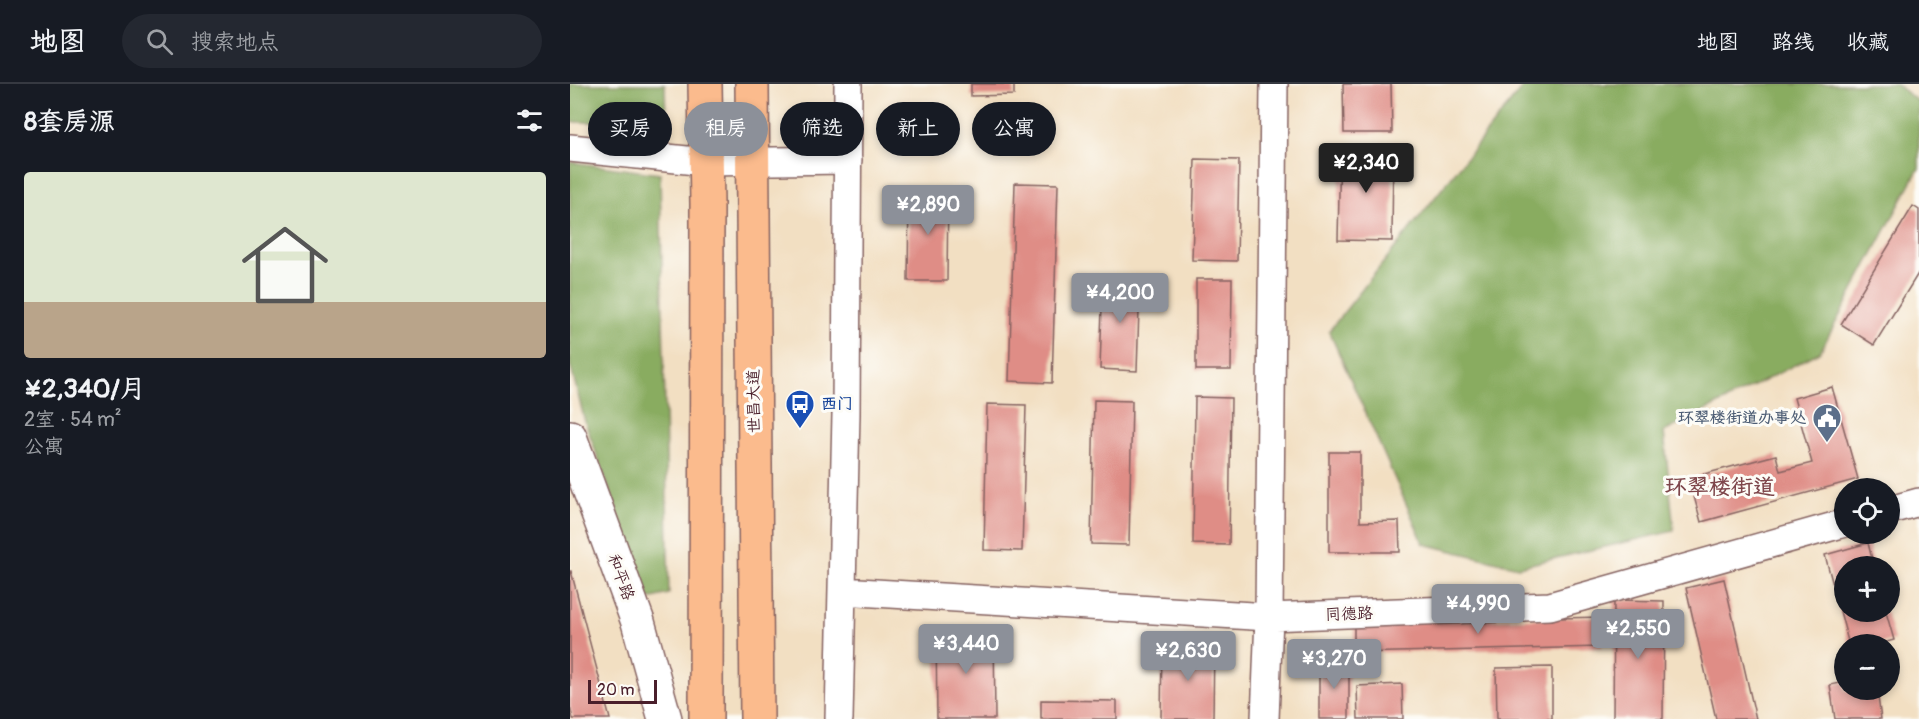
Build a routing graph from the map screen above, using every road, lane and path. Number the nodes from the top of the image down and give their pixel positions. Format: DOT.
graph roads {
  1 [pos="705,84"];
  2 [pos="752,84"];
  3 [pos="848,84"];
  4 [pos="1274,84"];
  5 [pos="570,148"];
  6 [pos="848,160"];
  7 [pos="706,162"];
  8 [pos="753,162"];
  9 [pos="570,437"];
  10 [pos="1919,502"];
  11 [pos="1900,507"];
  12 [pos="1834,526"];
  13 [pos="842,591"];
  14 [pos="1269,617"];
  15 [pos="665,719"];
  16 [pos="706,719"];
  17 [pos="757,719"];
  18 [pos="839,719"];
  19 [pos="1265,719"];
  1 -- 7 [label="main road"];
  2 -- 8 [label="main road, 世昌大道"];
  3 -- 6 [label="street"];
  4 -- 14 [label="street"];
  5 -- 7 [label="street"];
  6 -- 8 [label="street"];
  6 -- 13 [label="street"];
  7 -- 8 [label="street"];
  7 -- 16 [label="main road"];
  8 -- 17 [label="main road, 世昌大道"];
  9 -- 15 [label="street, 和平路"];
  10 -- 11 [label="street"];
  12 -- 14 [label="street, 同德路"];
  13 -- 14 [label="street, 同德路"];
  13 -- 18 [label="street"];
  14 -- 19 [label="street"];
}
